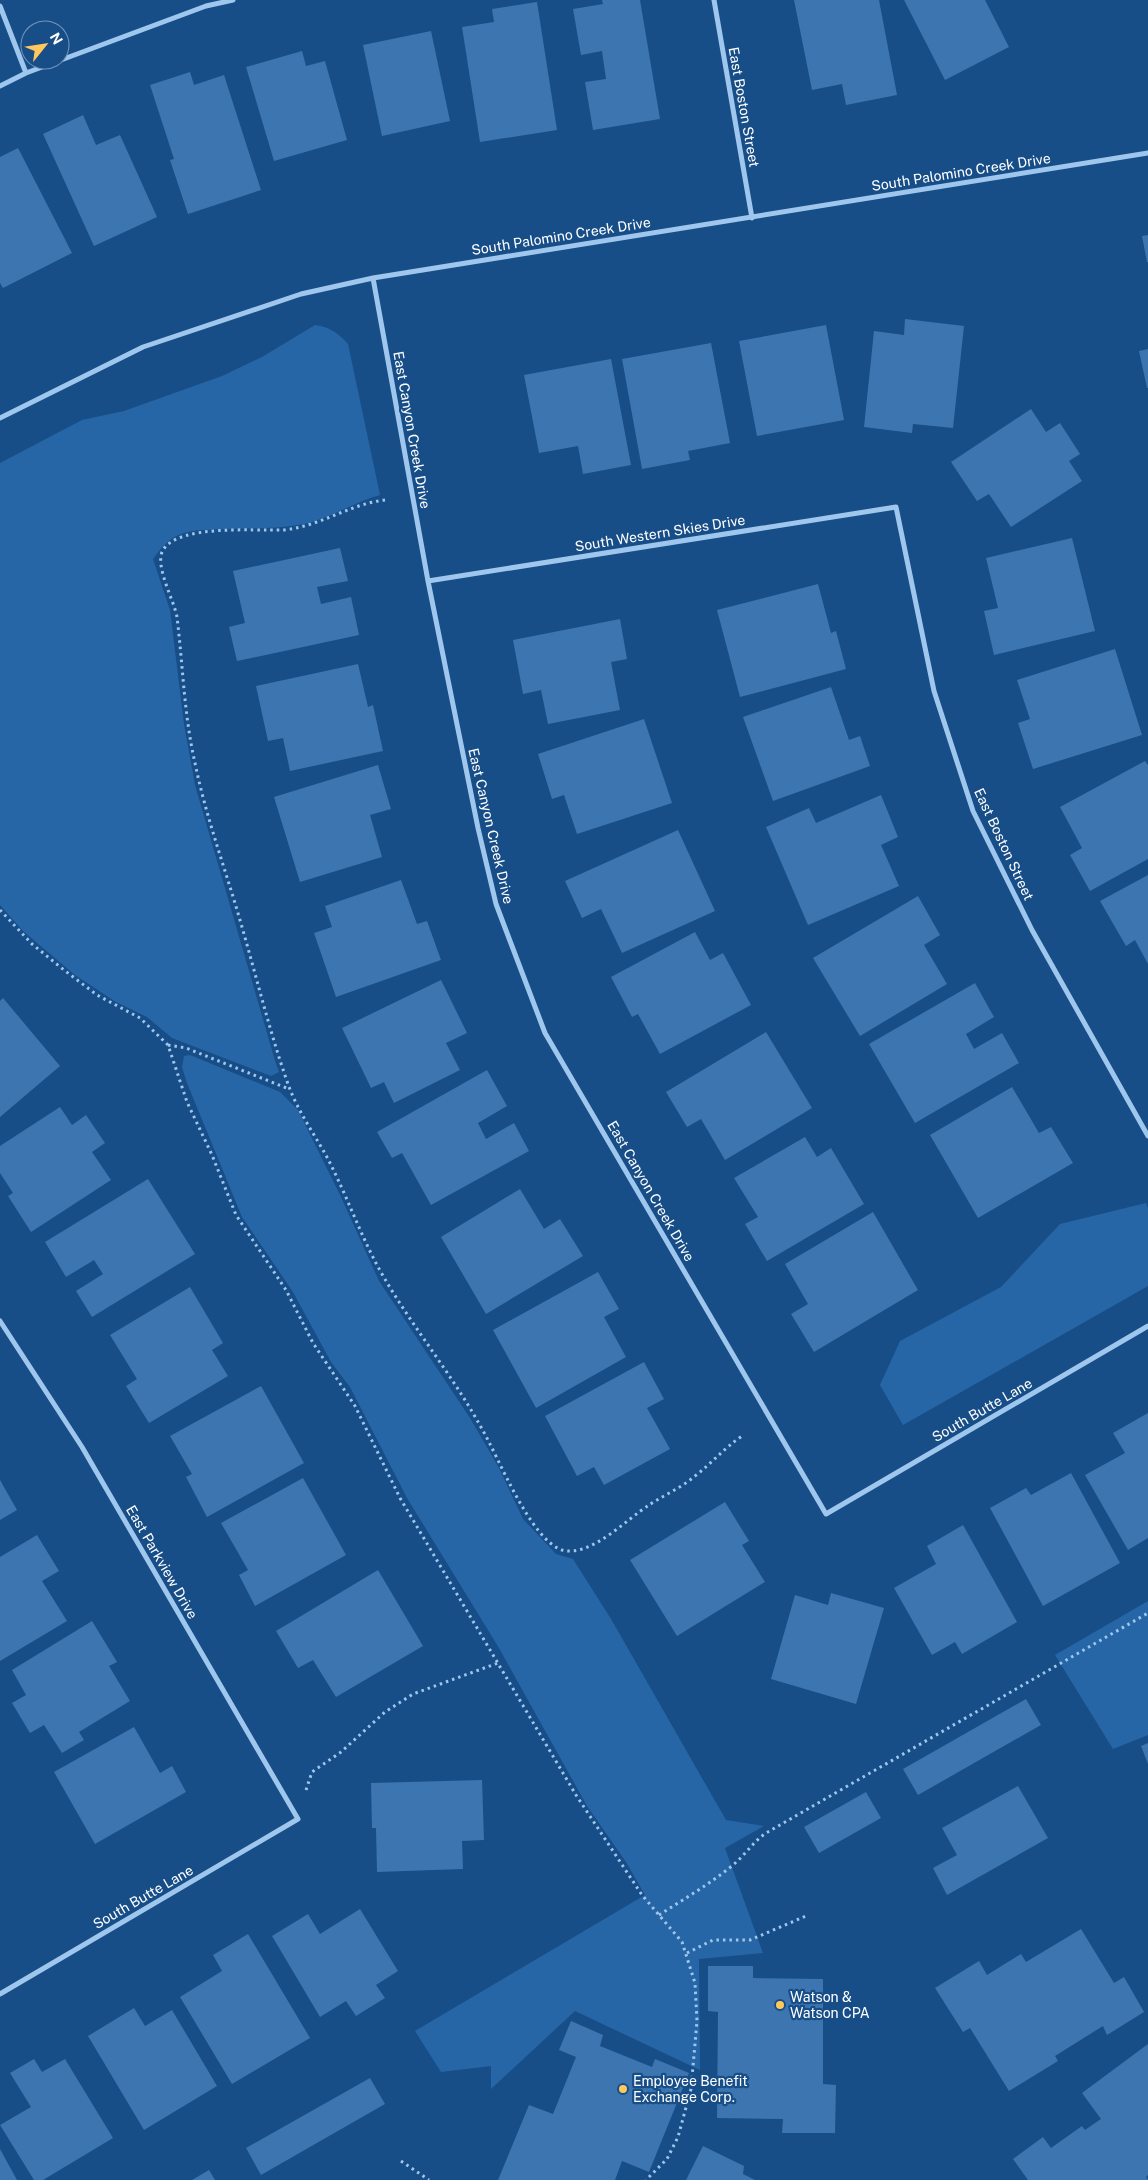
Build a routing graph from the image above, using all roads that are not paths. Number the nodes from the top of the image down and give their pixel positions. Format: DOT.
graph roads {
  1 [pos="233,0"];
  2 [pos="714,0"];
  3 [pos="0,6"];
  4 [pos="26,73"];
  5 [pos="0,86"];
  6 [pos="1148,153"];
  7 [pos="752,218"];
  8 [pos="373,278"];
  9 [pos="0,418"];
  10 [pos="896,506"];
  11 [pos="428,581"];
  12 [pos="1148,1136"];
  13 [pos="0,1321"];
  14 [pos="1148,1326"];
  15 [pos="826,1514"];
  16 [pos="298,1819"];
  17 [pos="0,1994"];
  1 -- 4 [label="street"];
  2 -- 7 [label="street, East Boston Street"];
  3 -- 4 [label="street"];
  4 -- 5 [label="street"];
  6 -- 7 [label="street, South Palomino Creek Drive"];
  7 -- 8 [label="street, South Palomino Creek Drive"];
  8 -- 9 [label="street, South Palomino Creek Drive"];
  8 -- 11 [label="street, East Canyon Creek Drive"];
  10 -- 11 [label="street, South Western Skies Drive"];
  10 -- 12 [label="street, East Boston Street"];
  11 -- 15 [label="street, East Canyon Creek Drive"];
  13 -- 16 [label="street, East Parkview Drive"];
  14 -- 15 [label="street, South Butte Lane"];
  16 -- 17 [label="street, South Butte Lane"];
}
